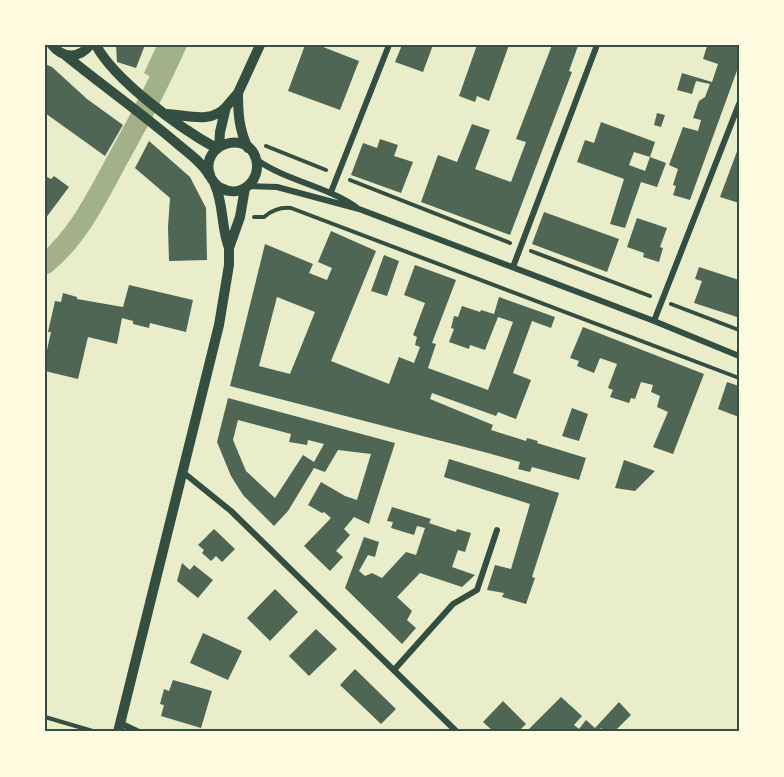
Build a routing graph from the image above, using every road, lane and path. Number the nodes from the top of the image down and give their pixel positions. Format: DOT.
graph roads {
  1 [pos="90,45"];
  2 [pos="96,45"];
  3 [pos="260,45"];
  4 [pos="389,45"];
  5 [pos="597,45"];
  6 [pos="52,46"];
  7 [pos="65,55"];
  8 [pos="238,93"];
  9 [pos="739,104"];
  10 [pos="226,107"];
  11 [pos="166,114"];
  12 [pos="262,138"];
  13 [pos="218,147"];
  14 [pos="248,148"];
  15 [pos="256,159"];
  16 [pos="338,175"];
  17 [pos="212,179"];
  18 [pos="246,187"];
  19 [pos="331,192"];
  20 [pos="359,209"];
  21 [pos="264,218"];
  22 [pos="229,248"];
  23 [pos="520,248"];
  24 [pos="513,267"];
  25 [pos="662,301"];
  26 [pos="654,321"];
  27 [pos="739,330"];
  28 [pos="739,356"];
  29 [pos="739,378"];
  30 [pos="184,473"];
  31 [pos="497,530"];
  32 [pos="394,670"];
  33 [pos="45,717"];
  34 [pos="119,727"];
  35 [pos="96,732"];
  36 [pos="139,732"];
  37 [pos="457,732"];
  1 -- 7 [label="street"];
  2 -- 11 [label="street"];
  3 -- 8 [label="street"];
  4 -- 16 [label="street"];
  5 -- 23 [label="street"];
  6 -- 7 [label="street"];
  7 -- 17 [label="street"];
  8 -- 10 [label="street"];
  8 -- 14 [label="street"];
  9 -- 25 [label="street"];
  10 -- 11 [label="street"];
  10 -- 13 [label="street"];
  11 -- 13 [label="street"];
  12 -- 16 [label="path"];
  13 -- 14 [label="street"];
  13 -- 17 [label="street"];
  14 -- 15 [label="street"];
  15 -- 18 [label="street"];
  15 -- 19 [label="street"];
  16 -- 19 [label="street"];
  16 -- 23 [label="path"];
  17 -- 18 [label="street"];
  17 -- 22 [label="street"];
  18 -- 20 [label="street"];
  18 -- 22 [label="street"];
  19 -- 20 [label="street"];
  20 -- 24 [label="street"];
  21 -- 29 [label="path"];
  22 -- 30 [label="street"];
  23 -- 24 [label="street"];
  23 -- 25 [label="path"];
  24 -- 26 [label="street"];
  25 -- 26 [label="street"];
  25 -- 27 [label="path"];
  26 -- 28 [label="street"];
  30 -- 32 [label="street"];
  30 -- 34 [label="street"];
  31 -- 32 [label="street"];
  32 -- 37 [label="street"];
  33 -- 35 [label="path"];
  34 -- 36 [label="street"];
}
